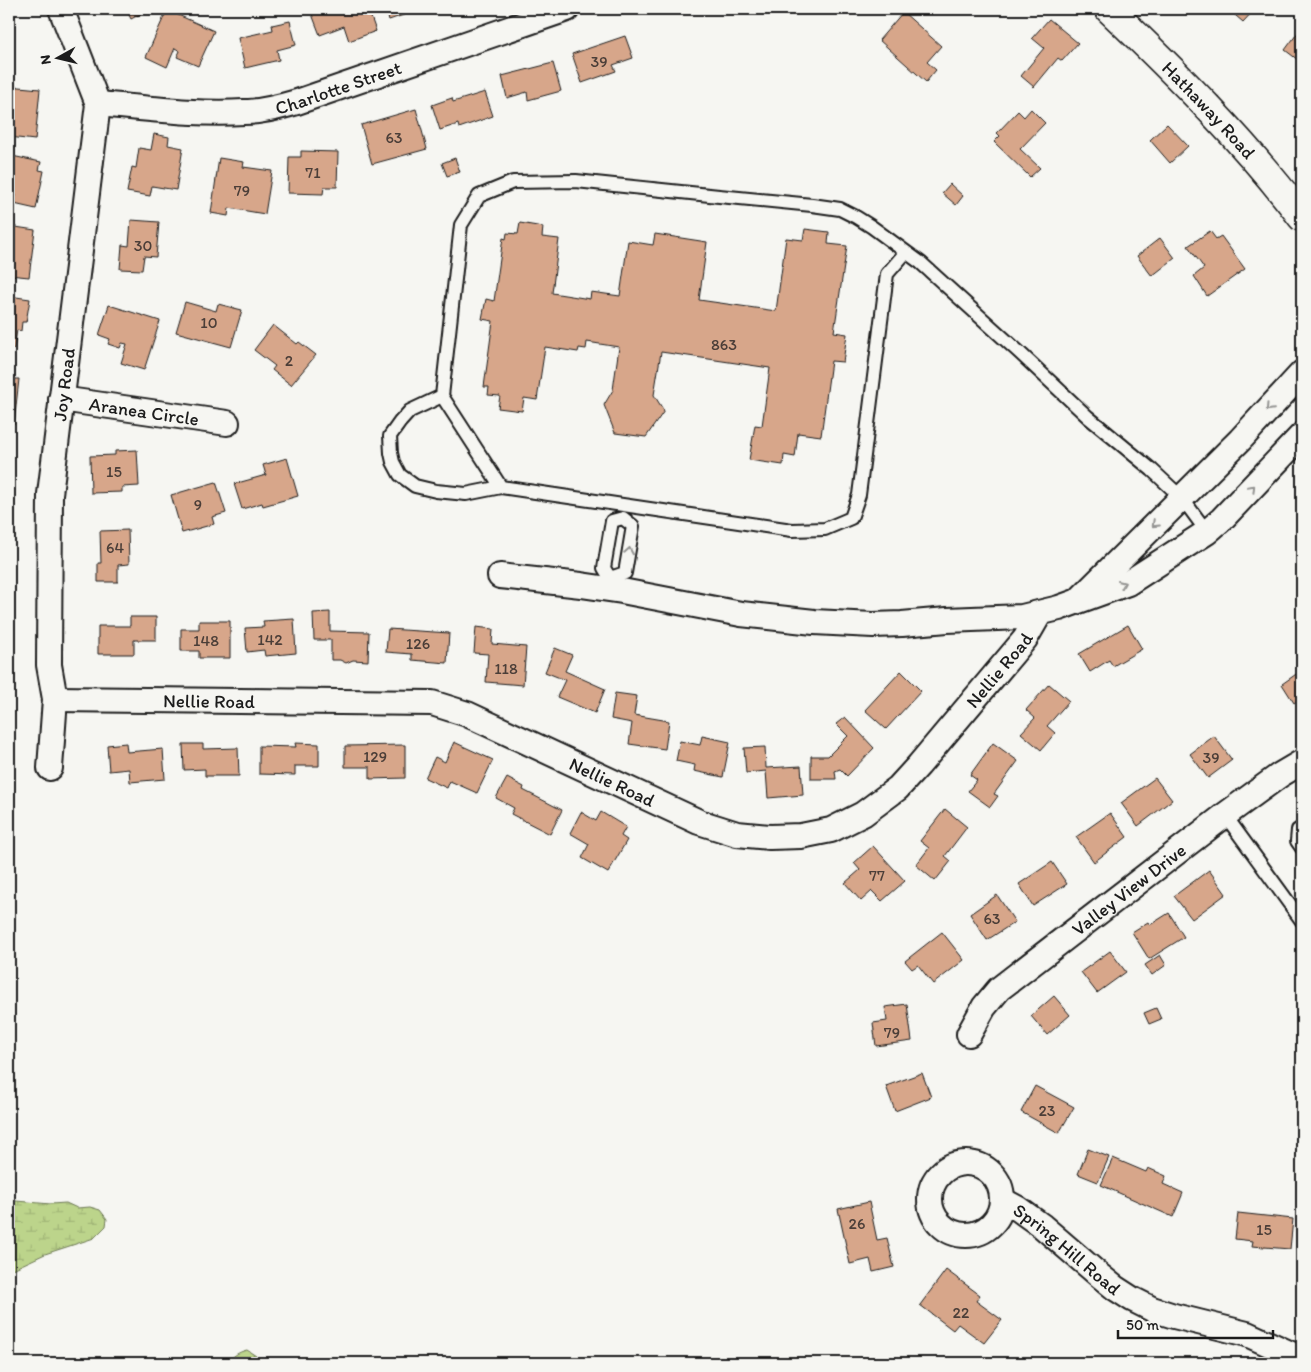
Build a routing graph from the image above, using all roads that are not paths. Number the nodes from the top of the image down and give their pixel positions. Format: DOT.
graph roads {
  1 [pos="61,9"];
  2 [pos="567,9"];
  3 [pos="1109,9"];
  4 [pos="98,104"];
  5 [pos="1302,217"];
  6 [pos="906,252"];
  7 [pos="1302,372"];
  8 [pos="442,396"];
  9 [pos="61,399"];
  10 [pos="227,423"];
  11 [pos="1302,435"];
  12 [pos="501,487"];
  13 [pos="1182,498"];
  14 [pos="623,511"];
  15 [pos="1207,532"];
  16 [pos="500,576"];
  17 [pos="609,584"];
  18 [pos="1077,602"];
  19 [pos="1040,613"];
  20 [pos="55,699"];
  21 [pos="1302,762"];
  22 [pos="50,768"];
  23 [pos="1225,815"];
  24 [pos="1302,828"];
  25 [pos="1302,848"];
  26 [pos="1302,921"];
  27 [pos="969,1034"];
  28 [pos="1002,1200"];
  29 [pos="1302,1359"];
  1 -- 4 [label="street, Joy Road"];
  2 -- 4 [label="street, Charlotte Street"];
  3 -- 5 [label="main road, Hathaway Road"];
  4 -- 9 [label="street, Joy Road"];
  6 -- 8 [label="lane"];
  6 -- 13 [label="lane"];
  6 -- 14 [label="lane"];
  7 -- 13 [label="street, Nellie Road, one-way"];
  8 -- 12 [label="lane"];
  8 -- 12 [label="lane"];
  9 -- 10 [label="street, Aranea Circle"];
  9 -- 20 [label="street, Joy Road"];
  15 -- 11 [label="street, Nellie Road, one-way"];
  12 -- 14 [label="lane"];
  13 -- 15 [label="lane"];
  13 -- 18 [label="street, Nellie Road, one-way"];
  14 -- 17 [label="lane"];
  17 -- 14 [label="lane, one-way"];
  18 -- 15 [label="street, Nellie Road, one-way"];
  16 -- 17 [label="street"];
  17 -- 19 [label="street"];
  18 -- 19 [label="street, Nellie Road"];
  19 -- 20 [label="street, Nellie Road"];
  20 -- 22 [label="street, Joy Road"];
  21 -- 23 [label="street, Valley View Drive"];
  23 -- 26 [label="lane"];
  23 -- 27 [label="street, Valley View Drive"];
  24 -- 25 [label="lane"];
  28 -- 29 [label="street, Spring Hill Road"];
}
